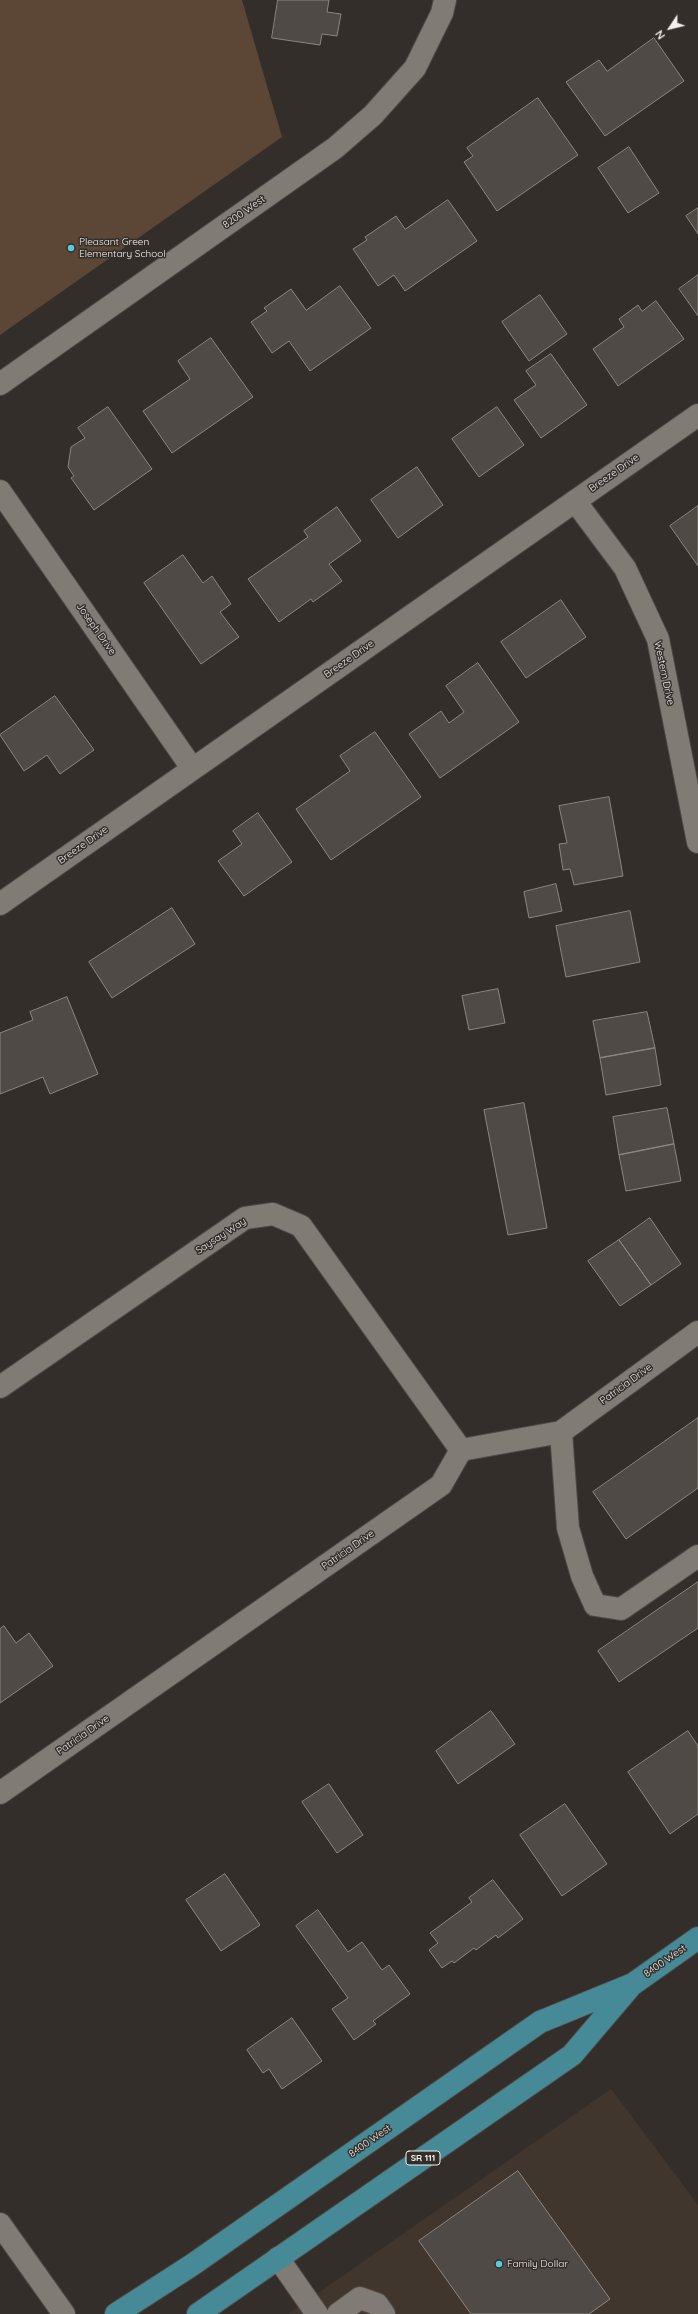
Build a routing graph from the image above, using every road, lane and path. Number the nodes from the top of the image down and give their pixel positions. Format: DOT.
graph roads {
  1 [pos="445,0"];
  2 [pos="0,384"];
  3 [pos="698,415"];
  4 [pos="0,491"];
  5 [pos="575,501"];
  6 [pos="192,768"];
  7 [pos="698,842"];
  8 [pos="0,904"];
  9 [pos="698,1332"];
  10 [pos="0,1387"];
  11 [pos="560,1432"];
  12 [pos="461,1450"];
  13 [pos="698,1556"];
  14 [pos="0,1793"];
  15 [pos="698,1938"];
  16 [pos="633,1984"];
  17 [pos="0,2224"];
  18 [pos="278,2258"];
  19 [pos="64,2314"];
  20 [pos="116,2314"];
  21 [pos="198,2314"];
  22 [pos="316,2314"];
  23 [pos="338,2314"];
  24 [pos="384,2314"];
  1 -- 2 [label="street, 8200 West"];
  3 -- 5 [label="street, Breeze Drive"];
  4 -- 6 [label="street, Joseph Drive"];
  5 -- 6 [label="street, Breeze Drive"];
  5 -- 7 [label="street, Western Drive"];
  6 -- 8 [label="street, Breeze Drive"];
  9 -- 11 [label="street, Patricia Drive"];
  10 -- 12 [label="street, Saysay Way"];
  11 -- 12 [label="street, Patricia Drive"];
  11 -- 13 [label="street"];
  12 -- 14 [label="street, Patricia Drive"];
  15 -- 16 [label="main road, 8400 West / SR 111"];
  16 -- 18 [label="main road, 8400 West / SR 111"];
  16 -- 20 [label="main road, 8400 West / SR 111"];
  17 -- 19 [label="street"];
  18 -- 21 [label="main road, 8400 West / SR 111"];
  18 -- 22 [label="street"];
  23 -- 24 [label="street"];
}
